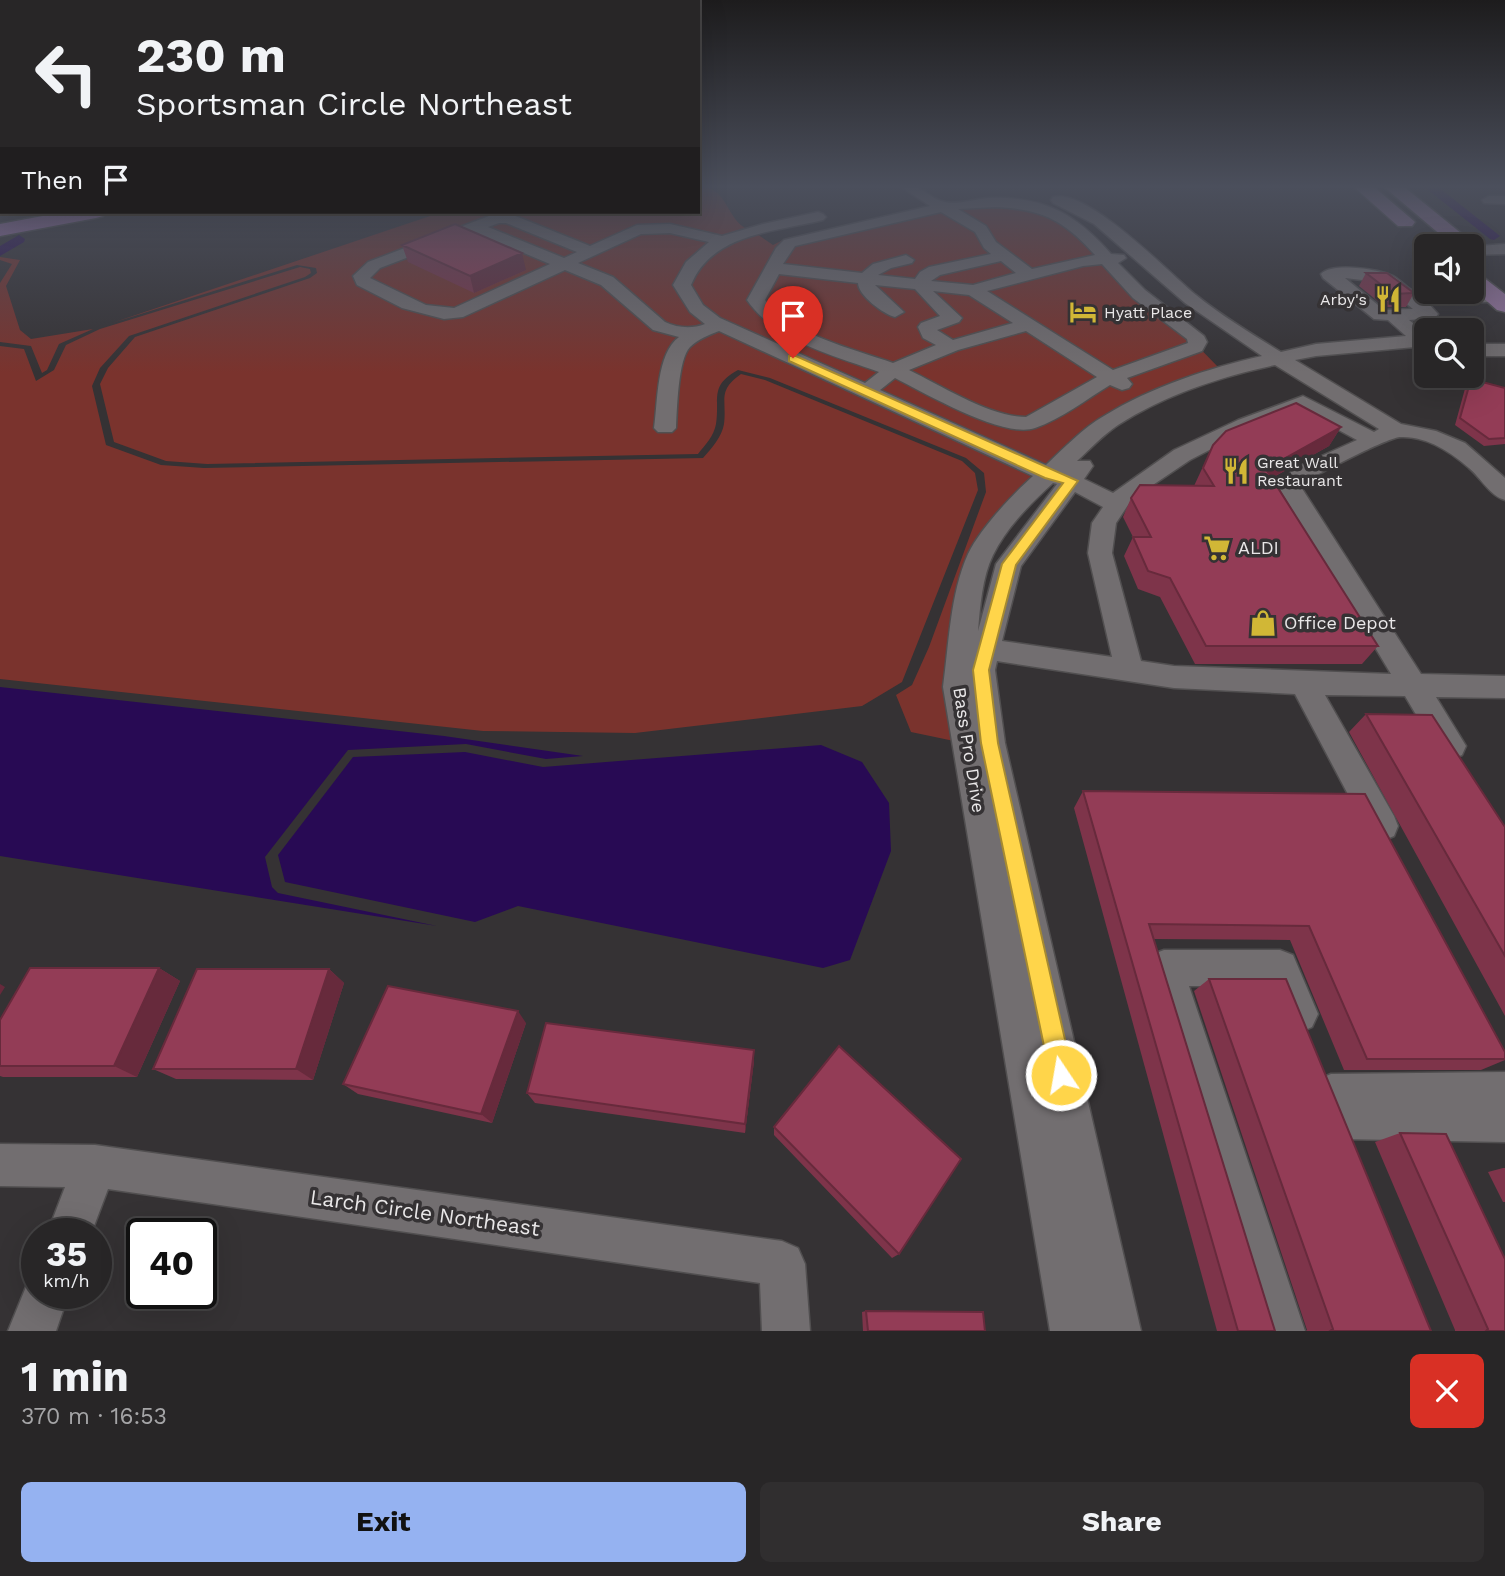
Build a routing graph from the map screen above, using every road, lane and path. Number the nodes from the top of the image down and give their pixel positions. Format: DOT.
graph roads {
  1 [pos="416,248"];
  2 [pos="527,248"];
  3 [pos="582,248"];
  4 [pos="595,248"];
  5 [pos="714,248"];
  6 [pos="784,248"];
  7 [pos="987,248"];
  8 [pos="1094,248"];
  9 [pos="1131,248"];
  10 [pos="996,250"];
  11 [pos="589,251"];
  12 [pos="1141,257"];
  13 [pos="1104,259"];
  14 [pos="906,260"];
  15 [pos="564,263"];
  16 [pos="773,268"];
  17 [pos="1029,275"];
  18 [pos="865,278"];
  19 [pos="920,285"];
  20 [pos="1484,288"];
  21 [pos="973,290"];
  22 [pos="1411,297"];
  23 [pos="1500,301"];
  24 [pos="1393,315"];
  25 [pos="719,325"];
  26 [pos="1027,325"];
  27 [pos="697,332"];
  28 [pos="930,334"];
  29 [pos="1414,334"];
  30 [pos="1484,340"];
  31 [pos="1505,340"];
  32 [pos="951,346"];
  33 [pos="1414,346"];
  34 [pos="1505,350"];
  35 [pos="1484,351"];
  36 [pos="1287,363"];
  37 [pos="893,370"];
  38 [pos="1109,378"];
  39 [pos="866,392"];
  40 [pos="1152,399"];
  41 [pos="665,428"];
  42 [pos="1384,435"];
  43 [pos="1495,472"];
  44 [pos="1061,478"];
  45 [pos="1505,494"];
  46 [pos="1117,504"];
  47 [pos="974,646"];
  48 [pos="1129,671"];
  49 [pos="1304,682"];
  50 [pos="1412,684"];
  51 [pos="1505,687"];
  52 [pos="1462,763"];
  53 [pos="1394,848"];
  54 [pos="1505,1092"];
  55 [pos="1505,1121"];
  56 [pos="1343,1122"];
  57 [pos="0,1165"];
  58 [pos="95,1166"];
  59 [pos="75,1218"];
  60 [pos="40,1309"];
  61 [pos="32,1331"];
  62 [pos="786,1331"];
  63 [pos="1074,1331"];
  64 [pos="1117,1331"];
  65 [pos="1281,1331"];
  1 -- 15 [label="street"];
  2 -- 15 [label="street"];
  3 -- 11 [label="street"];
  4 -- 11 [label="street"];
  5 -- 25 [label="street"];
  6 -- 16 [label="street"];
  7 -- 10 [label="street"];
  8 -- 13 [label="street"];
  9 -- 12 [label="street"];
  10 -- 17 [label="street"];
  10 -- 19 [label="street"];
  11 -- 15 [label="street"];
  12 -- 13 [label="street"];
  12 -- 36 [label="street"];
  13 -- 17 [label="street"];
  13 -- 38 [label="street"];
  14 -- 18 [label="street"];
  15 -- 27 [label="street"];
  16 -- 18 [label="street"];
  16 -- 37 [label="street"];
  17 -- 21 [label="street"];
  18 -- 19 [label="street"];
  18 -- 28 [label="street"];
  19 -- 21 [label="street"];
  19 -- 28 [label="street"];
  20 -- 23 [label="main road"];
  21 -- 26 [label="street"];
  22 -- 23 [label="street"];
  22 -- 24 [label="street"];
  22 -- 24 [label="street"];
  24 -- 29 [label="street"];
  25 -- 27 [label="street"];
  25 -- 39 [label="street"];
  26 -- 32 [label="street"];
  26 -- 38 [label="street"];
  27 -- 41 [label="street"];
  28 -- 32 [label="street"];
  30 -- 31 [label="street"];
  32 -- 37 [label="street"];
  33 -- 36 [label="street, Bass Pro Drive"];
  34 -- 35 [label="street"];
  36 -- 40 [label="street, Bass Pro Drive"];
  36 -- 42 [label="street"];
  36 -- 44 [label="street, Bass Pro Drive"];
  37 -- 38 [label="street"];
  37 -- 39 [label="street"];
  38 -- 40 [label="street"];
  39 -- 44 [label="street"];
  40 -- 44 [label="street, Bass Pro Drive"];
  42 -- 43 [label="street"];
  42 -- 46 [label="street"];
  42 -- 50 [label="street"];
  43 -- 45 [label="street"];
  44 -- 46 [label="street"];
  44 -- 47 [label="street, Bass Pro Drive"];
  46 -- 48 [label="street"];
  47 -- 48 [label="street"];
  47 -- 63 [label="street, Bass Pro Drive"];
  47 -- 64 [label="street, Bass Pro Drive"];
  48 -- 49 [label="street"];
  49 -- 50 [label="street"];
  49 -- 53 [label="street"];
  50 -- 51 [label="street"];
  50 -- 52 [label="street"];
  54 -- 56 [label="street"];
  55 -- 56 [label="street"];
  56 -- 65 [label="street"];
  57 -- 58 [label="street, Larch Circle Northeast"];
  58 -- 59 [label="street"];
  58 -- 62 [label="street, Larch Circle Northeast"];
  60 -- 61 [label="street"];
}
